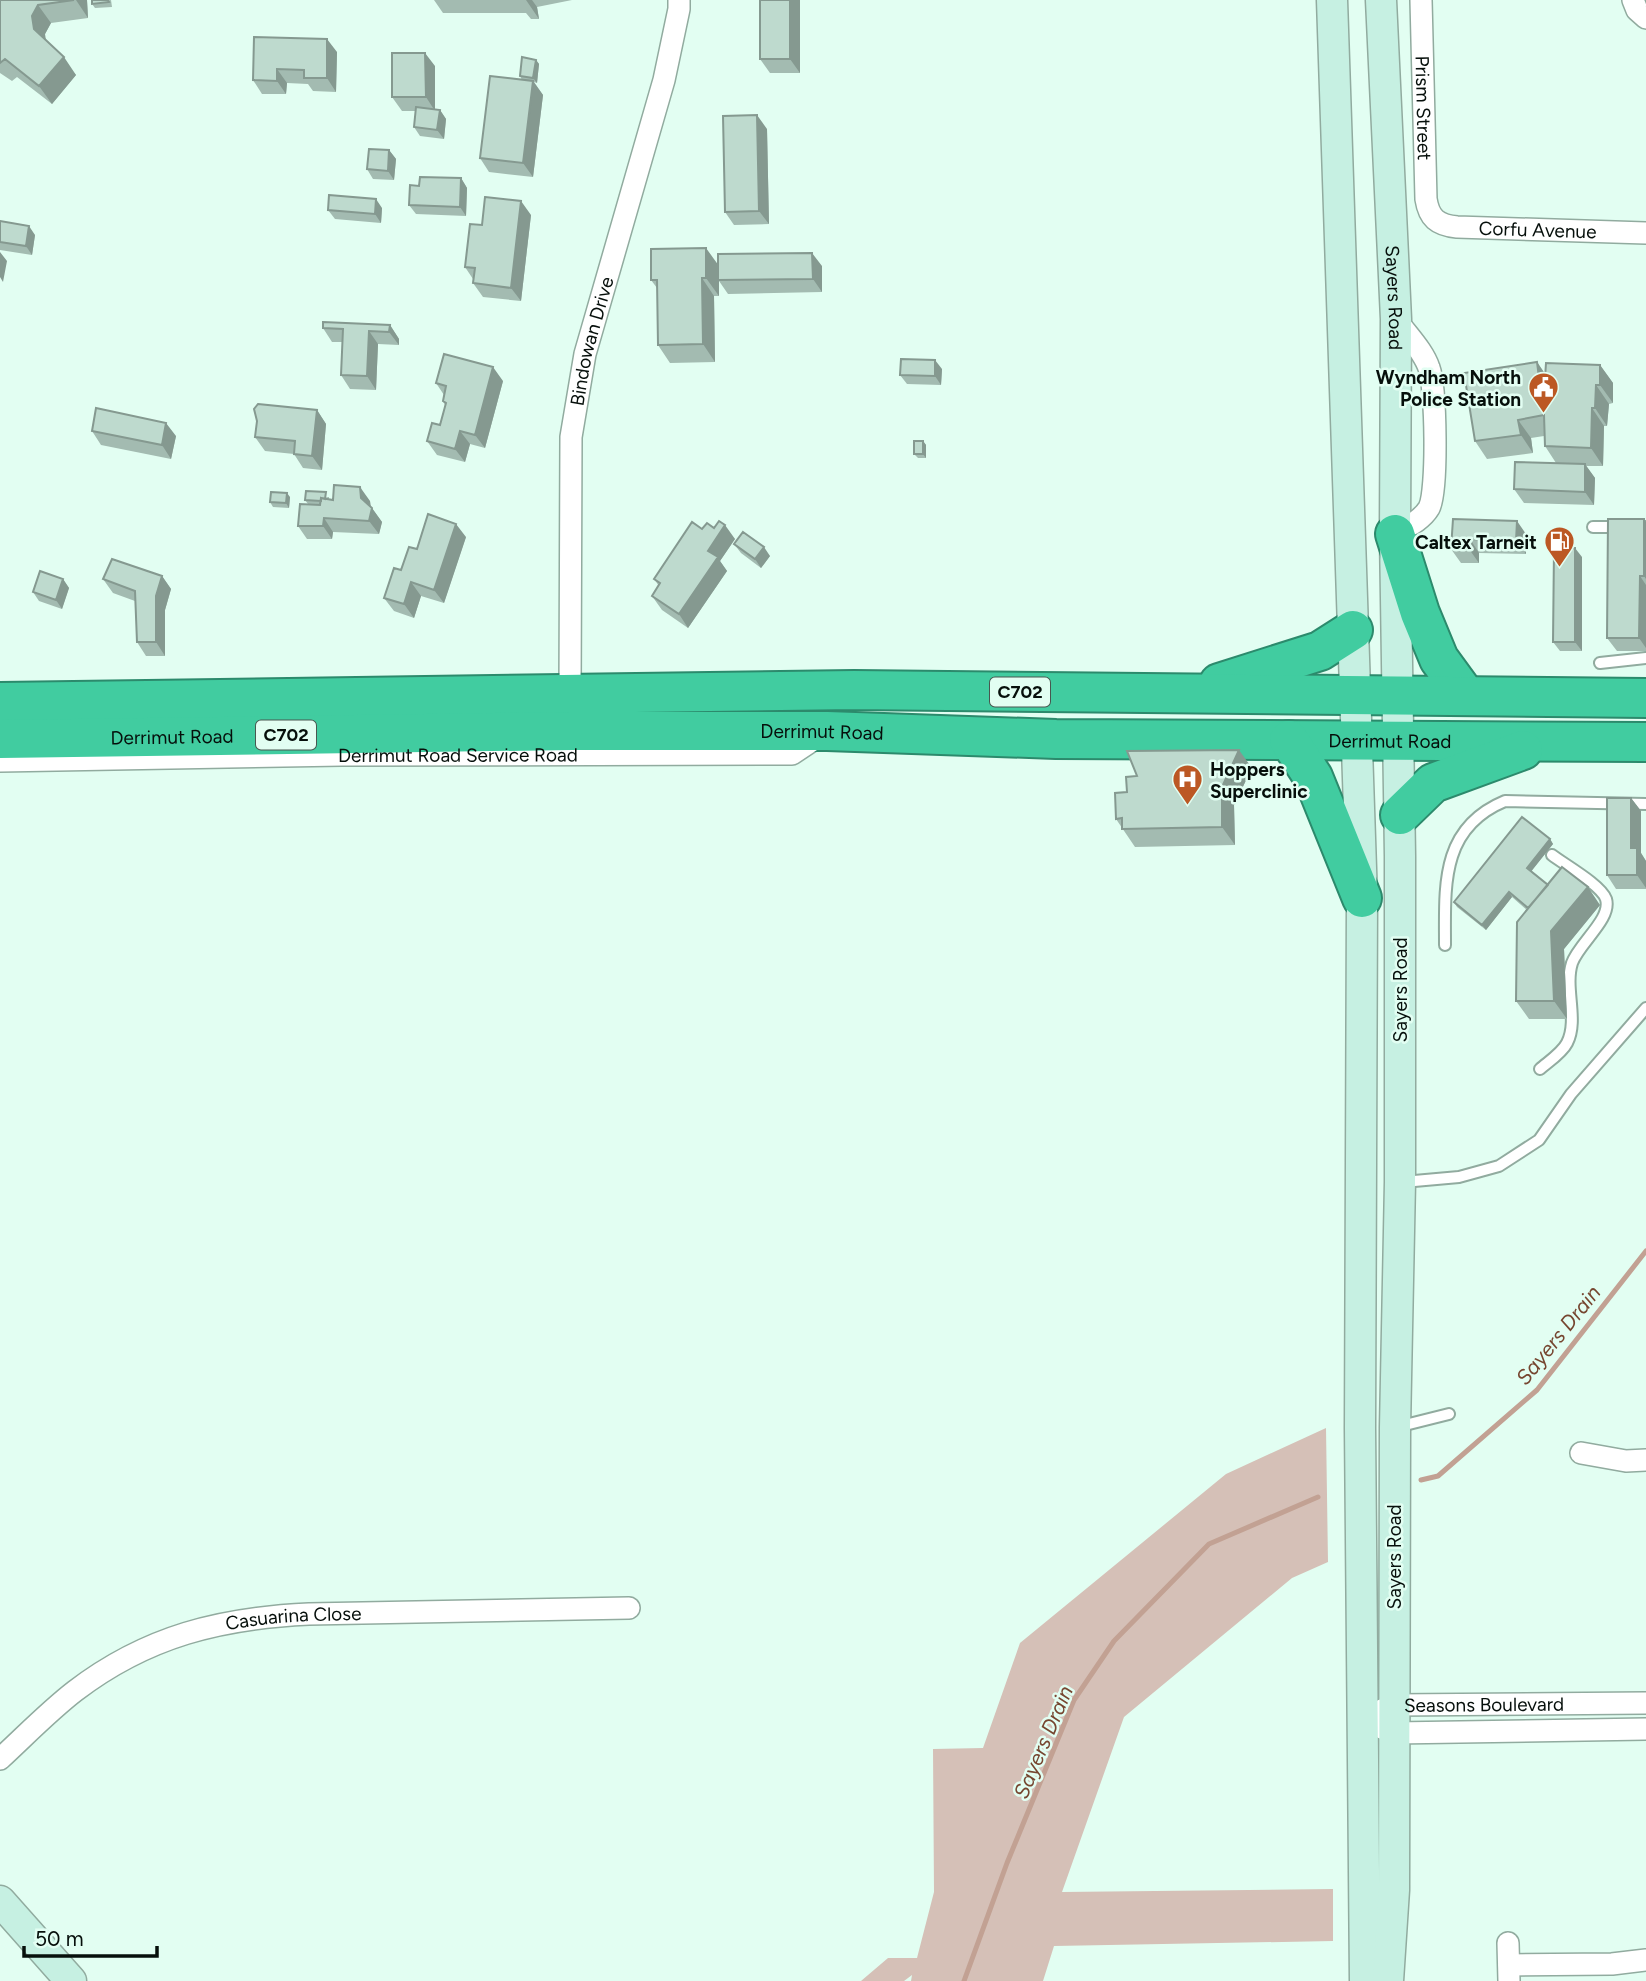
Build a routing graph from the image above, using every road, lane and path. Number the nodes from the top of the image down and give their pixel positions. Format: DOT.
graph roads {
  1 [pos="679,0"];
  2 [pos="1332,0"];
  3 [pos="1381,0"];
  4 [pos="1421,0"];
  5 [pos="1633,0"];
  6 [pos="1646,18"];
  7 [pos="1431,216"];
  8 [pos="1646,233"];
  9 [pos="1593,527"];
  10 [pos="1646,527"];
  11 [pos="1395,534"];
  12 [pos="1353,630"];
  13 [pos="1646,657"];
  14 [pos="1600,663"];
  15 [pos="1187,693"];
  16 [pos="1355,694"];
  17 [pos="1398,694"];
  18 [pos="1466,696"];
  19 [pos="321,698"];
  20 [pos="1646,698"];
  21 [pos="0,702"];
  22 [pos="571,712"];
  23 [pos="827,731"];
  24 [pos="0,739"];
  25 [pos="1289,740"];
  26 [pos="1357,740"];
  27 [pos="1398,740"];
  28 [pos="1548,740"];
  29 [pos="1646,743"];
  30 [pos="351,745"];
  31 [pos="0,761"];
  32 [pos="1646,804"];
  33 [pos="1400,815"];
  34 [pos="1552,855"];
  35 [pos="1362,898"];
  36 [pos="1445,945"];
  37 [pos="1646,1008"];
  38 [pos="1540,1069"];
  39 [pos="1400,1182"];
  40 [pos="1361,1185"];
  41 [pos="1449,1414"];
  42 [pos="1395,1428"];
  43 [pos="1581,1453"];
  44 [pos="1646,1460"];
  45 [pos="629,1608"];
  46 [pos="1646,1703"];
  47 [pos="1361,1719"];
  48 [pos="1394,1719"];
  49 [pos="1646,1729"];
  50 [pos="0,1759"];
  51 [pos="0,1901"];
  52 [pos="1508,1943"];
  53 [pos="1646,1960"];
  54 [pos="1509,1973"];
  55 [pos="71,1981"];
  56 [pos="1365,1981"];
  57 [pos="1388,1981"];
  1 -- 22 [label="street, Bindowan Drive"];
  2 -- 12 [label="main road, Sayers Road"];
  3 -- 11 [label="main road, Sayers Road"];
  4 -- 7 [label="street, Prism Street"];
  5 -- 6 [label="street"];
  7 -- 8 [label="street, Corfu Avenue"];
  9 -- 10 [label="lane"];
  11 -- 17 [label="main road, Sayers Road"];
  11 -- 18 [label="highway"];
  12 -- 15 [label="highway"];
  12 -- 16 [label="main road, Sayers Road"];
  13 -- 14 [label="lane"];
  15 -- 16 [label="highway, Derrimut Road / C702"];
  15 -- 22 [label="highway, Derrimut Road / C702"];
  16 -- 17 [label="highway, Derrimut Road / C702"];
  16 -- 26 [label="main road, Sayers Road"];
  17 -- 18 [label="highway, Derrimut Road / C702"];
  17 -- 27 [label="main road, Sayers Road"];
  18 -- 20 [label="highway, Derrimut Road / C702"];
  19 -- 21 [label="highway, Derrimut Road / C702"];
  19 -- 22 [label="highway, Derrimut Road / C702"];
  19 -- 30 [label="highway"];
  22 -- 23 [label="highway, Derrimut Road / C702"];
  22 -- 30 [label="highway, Derrimut Road / C702"];
  23 -- 25 [label="highway, Derrimut Road / C702"];
  23 -- 30 [label="street, Derrimut Road Service Road"];
  24 -- 30 [label="highway, Derrimut Road / C702"];
  25 -- 26 [label="highway, Derrimut Road / C702"];
  25 -- 35 [label="highway"];
  26 -- 27 [label="highway, Derrimut Road / C702"];
  26 -- 35 [label="main road, Sayers Road"];
  27 -- 28 [label="highway, Derrimut Road / C702"];
  27 -- 33 [label="main road, Sayers Road"];
  28 -- 29 [label="highway, Derrimut Road / C702"];
  28 -- 33 [label="highway"];
  30 -- 31 [label="street, Derrimut Road Service Road"];
  32 -- 36 [label="lane"];
  33 -- 39 [label="main road, Sayers Road"];
  34 -- 38 [label="lane"];
  35 -- 40 [label="main road, Sayers Road"];
  37 -- 39 [label="lane"];
  39 -- 40 [label="main road"];
  39 -- 42 [label="main road, Sayers Road"];
  40 -- 47 [label="main road, Sayers Road"];
  41 -- 42 [label="lane"];
  42 -- 48 [label="main road, Sayers Road"];
  43 -- 44 [label="street"];
  45 -- 50 [label="street, Casuarina Close"];
  46 -- 48 [label="street, Seasons Boulevard"];
  47 -- 48 [label="street, Seasons Boulevard"];
  47 -- 56 [label="main road, Sayers Road"];
  48 -- 49 [label="street, Seasons Boulevard"];
  48 -- 57 [label="main road, Sayers Road"];
  51 -- 55 [label="main road"];
  52 -- 54 [label="street"];
  53 -- 54 [label="street"];
}
